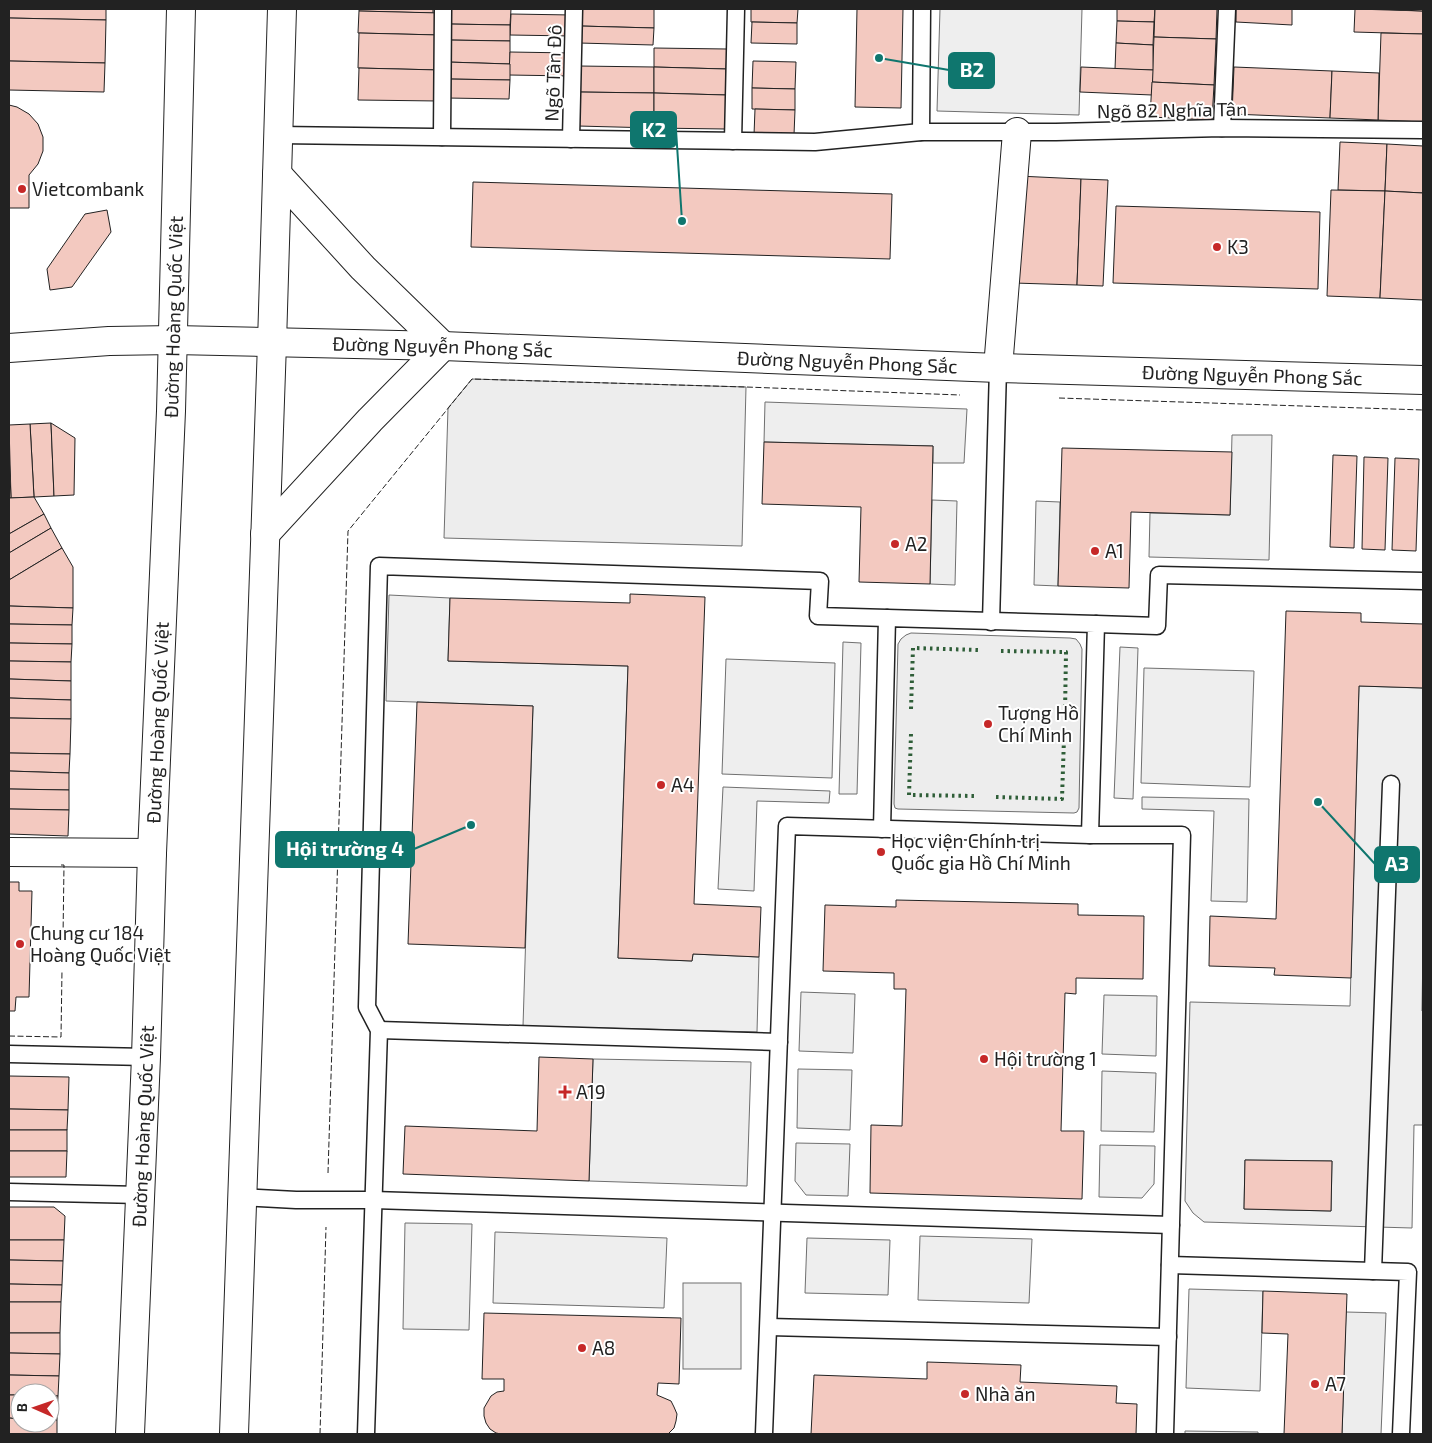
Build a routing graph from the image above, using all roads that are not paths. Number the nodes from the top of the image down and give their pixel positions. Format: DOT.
graph roads {
  1 [pos="181,9"];
  2 [pos="282,9"];
  3 [pos="443,9"];
  4 [pos="574,9"];
  5 [pos="736,9"];
  6 [pos="922,9"];
  7 [pos="1227,9"];
  8 [pos="1222,128"];
  9 [pos="1423,130"];
  10 [pos="921,132"];
  11 [pos="1017,132"];
  12 [pos="278,134"];
  13 [pos="442,137"];
  14 [pos="571,139"];
  15 [pos="733,141"];
  16 [pos="277,174"];
  17 [pos="174,340"];
  18 [pos="272,343"];
  19 [pos="443,346"];
  20 [pos="9,348"];
  21 [pos="998,368"];
  22 [pos="1423,380"];
  23 [pos="265,534"];
  24 [pos="1423,581"];
  25 [pos="887,618"];
  26 [pos="991,622"];
  27 [pos="1096,624"];
  28 [pos="1391,784"];
  29 [pos="882,829"];
  30 [pos="1090,835"];
  31 [pos="9,852"];
  32 [pos="152,853"];
  33 [pos="379,1030"];
  34 [pos="779,1042"];
  35 [pos="9,1054"];
  36 [pos="146,1057"];
  37 [pos="9,1192"];
  38 [pos="140,1195"];
  39 [pos="242,1197"];
  40 [pos="373,1200"];
  41 [pos="773,1213"];
  42 [pos="1171,1225"];
  43 [pos="1170,1265"];
  44 [pos="1373,1271"];
  45 [pos="769,1326"];
  46 [pos="1168,1337"];
  47 [pos="130,1434"];
  48 [pos="234,1434"];
  49 [pos="366,1434"];
  50 [pos="764,1434"];
  51 [pos="1165,1434"];
  52 [pos="1401,1434"];
  1 -- 17 [label="main road, Đường Hoàng Quốc Việt"];
  2 -- 12 [label="main road"];
  3 -- 13 [label="lane"];
  4 -- 14 [label="lane, Ngõ Tân Đô"];
  5 -- 15 [label="lane"];
  6 -- 10 [label="lane"];
  7 -- 8 [label="lane"];
  8 -- 9 [label="lane, Ngõ 82 Nghĩa Tân"];
  8 -- 11 [label="lane, Ngõ 82 Nghĩa Tân"];
  10 -- 11 [label="lane, Ngõ 82 Nghĩa Tân"];
  10 -- 15 [label="lane, Ngõ 82 Nghĩa Tân"];
  11 -- 21 [label="main road"];
  12 -- 13 [label="lane, Ngõ 82 Nghĩa Tân"];
  12 -- 16 [label="main road"];
  13 -- 14 [label="lane, Ngõ 82 Nghĩa Tân"];
  14 -- 15 [label="lane, Ngõ 82 Nghĩa Tân"];
  16 -- 18 [label="main road"];
  16 -- 19 [label="main road"];
  17 -- 18 [label="main road, Đường Nguyễn Phong Sắc"];
  17 -- 20 [label="main road, Đường Nguyễn Phong Sắc"];
  17 -- 32 [label="main road, Đường Hoàng Quốc Việt"];
  18 -- 19 [label="main road, Đường Nguyễn Phong Sắc"];
  18 -- 23 [label="main road"];
  19 -- 21 [label="main road, Đường Nguyễn Phong Sắc"];
  19 -- 23 [label="main road"];
  21 -- 22 [label="main road, Đường Nguyễn Phong Sắc"];
  21 -- 26 [label="lane"];
  23 -- 39 [label="main road"];
  24 -- 27 [label="lane"];
  25 -- 26 [label="lane"];
  25 -- 29 [label="lane"];
  25 -- 33 [label="lane"];
  26 -- 27 [label="lane"];
  27 -- 30 [label="lane"];
  28 -- 44 [label="lane"];
  29 -- 30 [label="lane"];
  29 -- 34 [label="lane"];
  30 -- 42 [label="lane"];
  31 -- 32 [label="main road"];
  32 -- 36 [label="main road, Đường Hoàng Quốc Việt"];
  33 -- 34 [label="lane"];
  33 -- 40 [label="lane"];
  34 -- 41 [label="lane"];
  35 -- 36 [label="lane"];
  36 -- 38 [label="main road, Đường Hoàng Quốc Việt"];
  37 -- 38 [label="lane"];
  38 -- 47 [label="main road, Đường Hoàng Quốc Việt"];
  39 -- 40 [label="lane"];
  39 -- 48 [label="main road"];
  40 -- 41 [label="lane"];
  40 -- 49 [label="lane"];
  41 -- 42 [label="lane"];
  41 -- 45 [label="lane"];
  42 -- 43 [label="lane"];
  43 -- 44 [label="lane"];
  43 -- 46 [label="lane"];
  44 -- 52 [label="lane"];
  45 -- 46 [label="lane"];
  45 -- 50 [label="lane"];
  46 -- 51 [label="lane"];
}
